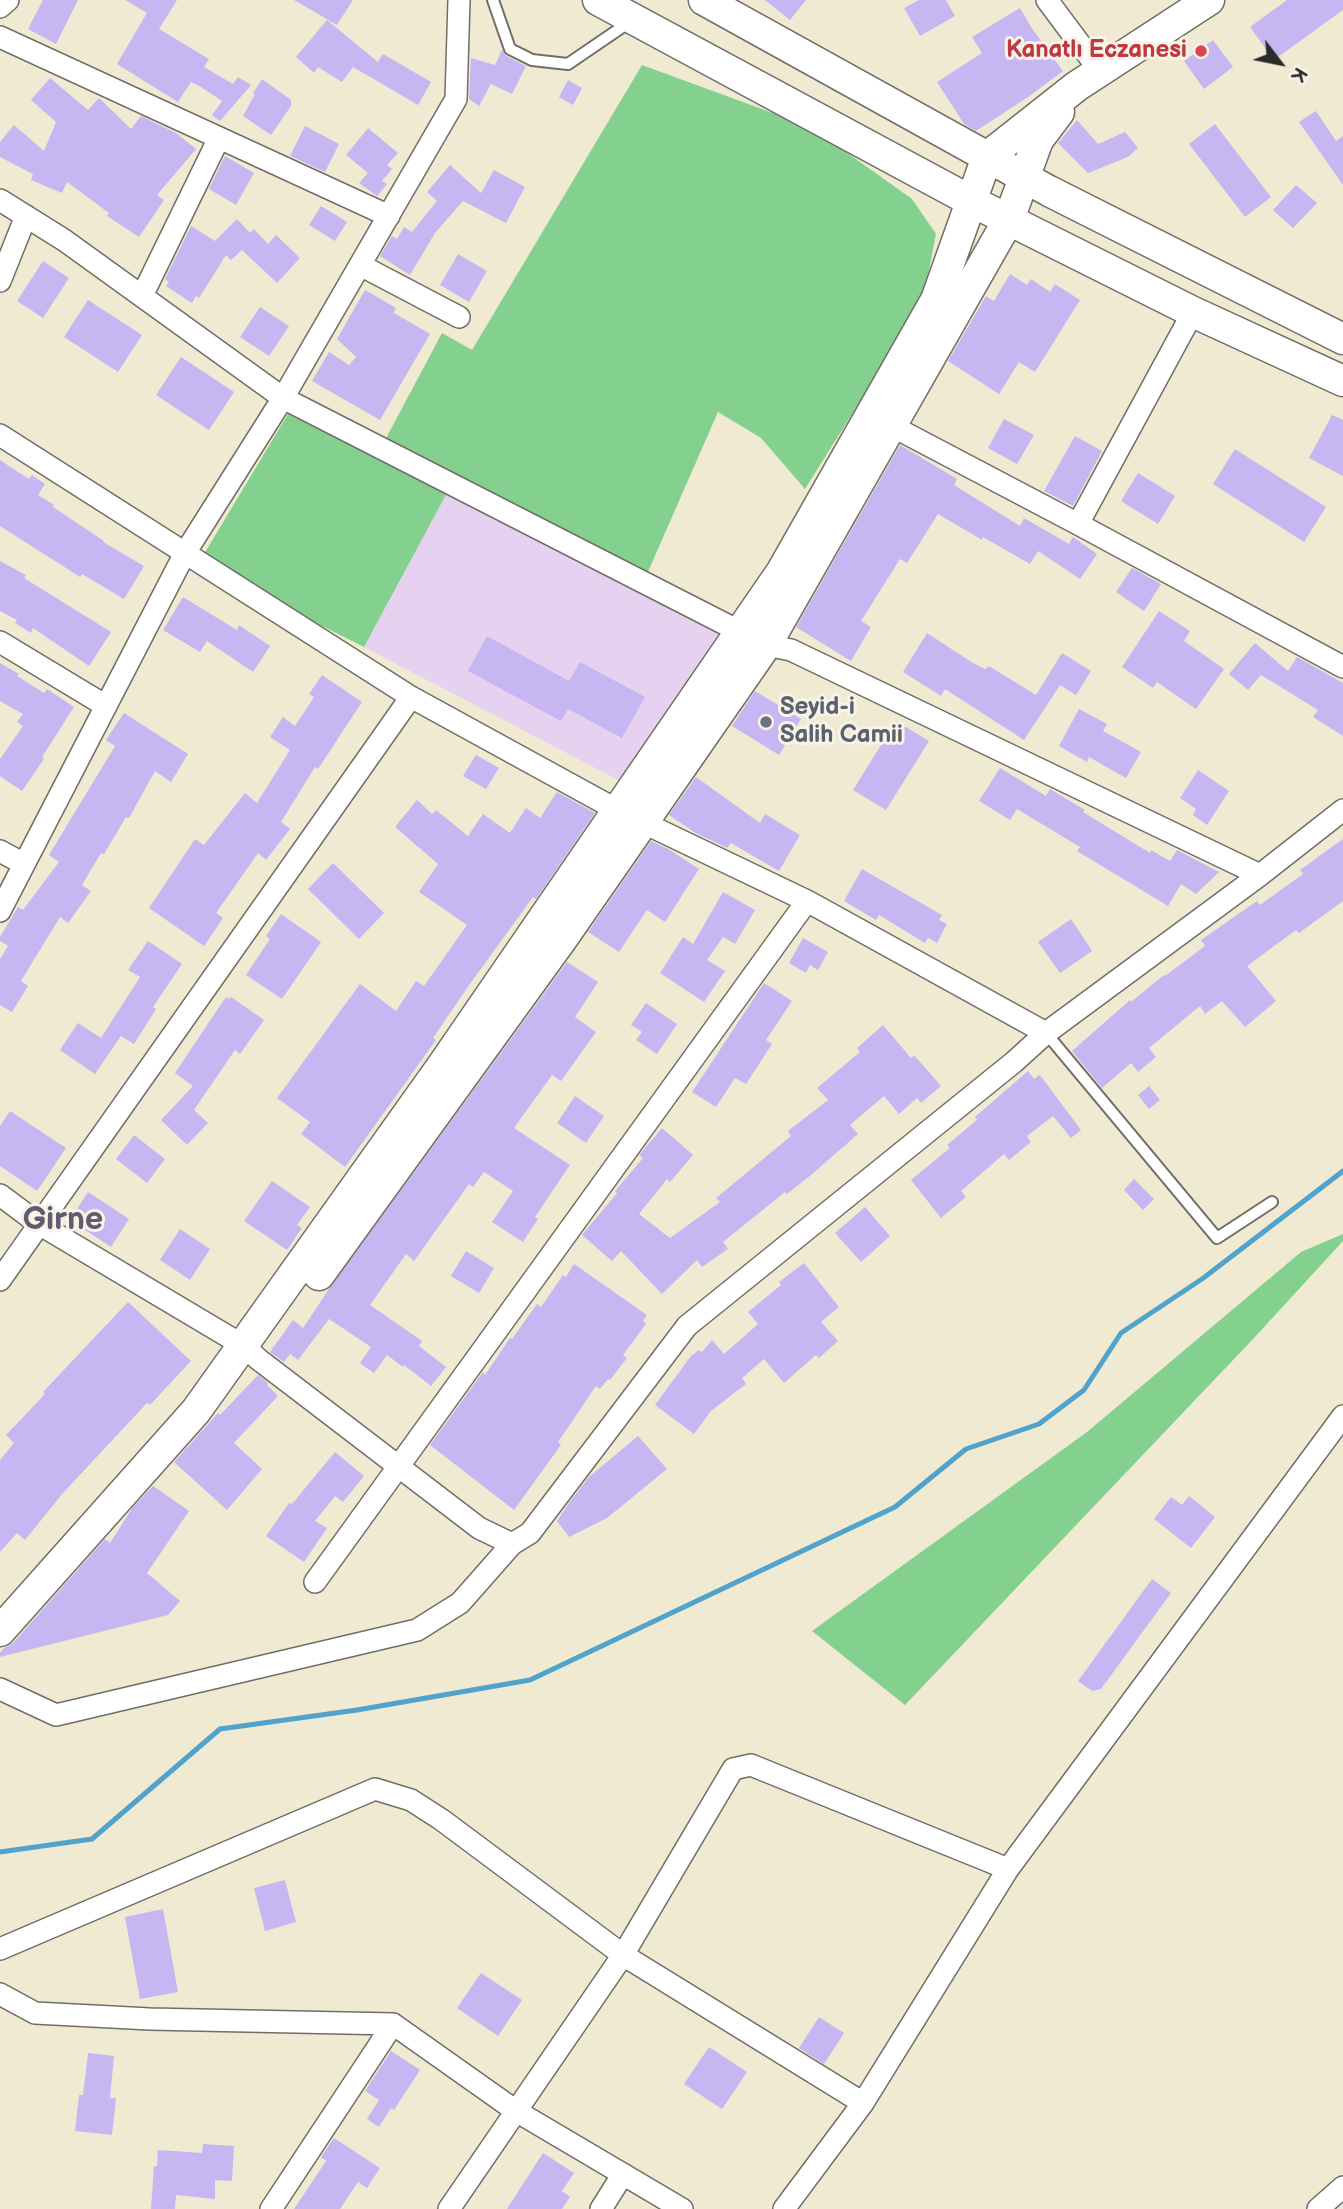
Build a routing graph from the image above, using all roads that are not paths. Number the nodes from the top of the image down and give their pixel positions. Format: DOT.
graph roads {
  1 [pos="8,0"];
  2 [pos="459,0"];
  3 [pos="492,0"];
  4 [pos="598,0"];
  5 [pos="704,0"];
  6 [pos="1047,0"];
  7 [pos="1209,0"];
  8 [pos="0,7"];
  9 [pos="633,19"];
  10 [pos="0,37"];
  11 [pos="1088,78"];
  12 [pos="219,138"];
  13 [pos="987,157"];
  14 [pos="1025,178"];
  15 [pos="0,200"];
  16 [pos="971,201"];
  17 [pos="26,216"];
  18 [pos="389,216"];
  19 [pos="1009,219"];
  20 [pos="360,265"];
  21 [pos="0,281"];
  22 [pos="142,296"];
  23 [pos="1193,312"];
  24 [pos="459,317"];
  25 [pos="1343,339"];
  26 [pos="1343,381"];
  27 [pos="283,398"];
  28 [pos="879,422"];
  29 [pos="0,435"];
  30 [pos="1078,524"];
  31 [pos="186,553"];
  32 [pos="753,638"];
  33 [pos="0,642"];
  34 [pos="1343,667"];
  35 [pos="411,697"];
  36 [pos="106,706"];
  37 [pos="1343,810"];
  38 [pos="630,816"];
  39 [pos="0,851"];
  40 [pos="24,864"];
  41 [pos="1260,875"];
  42 [pos="807,901"];
  43 [pos="0,911"];
  44 [pos="1046,1033"];
  45 [pos="0,1195"];
  46 [pos="1272,1202"];
  47 [pos="39,1224"];
  48 [pos="0,1280"];
  49 [pos="251,1353"];
  50 [pos="1343,1416"];
  51 [pos="400,1467"];
  52 [pos="512,1544"];
  53 [pos="315,1582"];
  54 [pos="0,1630"];
  55 [pos="0,1689"];
  56 [pos="1008,1868"];
  57 [pos="0,1949"];
  58 [pos="623,1955"];
  59 [pos="0,1994"];
  60 [pos="393,2024"];
  61 [pos="863,2104"];
  62 [pos="516,2111"];
  63 [pos="623,2174"];
  64 [pos="1343,2187"];
  65 [pos="271,2209"];
  66 [pos="449,2209"];
  67 [pos="601,2209"];
  68 [pos="682,2209"];
  69 [pos="784,2209"];
  70 [pos="1318,2209"];
  1 -- 8 [label="street"];
  2 -- 18 [label="street"];
  3 -- 9 [label="lane"];
  4 -- 9 [label="street"];
  5 -- 13 [label="street"];
  6 -- 11 [label="street"];
  7 -- 11 [label="street"];
  9 -- 16 [label="street"];
  10 -- 12 [label="street"];
  11 -- 13 [label="street"];
  11 -- 14 [label="street"];
  12 -- 18 [label="street"];
  12 -- 22 [label="street"];
  13 -- 14 [label="street"];
  13 -- 16 [label="street"];
  14 -- 19 [label="street"];
  14 -- 25 [label="street"];
  15 -- 17 [label="street"];
  16 -- 19 [label="street"];
  16 -- 28 [label="street"];
  17 -- 21 [label="street"];
  17 -- 22 [label="street"];
  18 -- 20 [label="street"];
  19 -- 23 [label="street"];
  19 -- 28 [label="street"];
  20 -- 24 [label="street"];
  20 -- 27 [label="street"];
  22 -- 27 [label="street"];
  23 -- 26 [label="street"];
  23 -- 30 [label="street"];
  27 -- 31 [label="street"];
  27 -- 32 [label="street"];
  28 -- 30 [label="street"];
  28 -- 32 [label="street"];
  29 -- 31 [label="street"];
  30 -- 34 [label="street"];
  31 -- 35 [label="street"];
  31 -- 36 [label="street"];
  32 -- 38 [label="street"];
  32 -- 41 [label="street"];
  33 -- 36 [label="street"];
  35 -- 38 [label="street"];
  35 -- 47 [label="street"];
  36 -- 40 [label="street"];
  37 -- 41 [label="street"];
  38 -- 42 [label="street"];
  38 -- 49 [label="street"];
  39 -- 40 [label="street"];
  40 -- 43 [label="street"];
  41 -- 44 [label="street"];
  42 -- 44 [label="street"];
  42 -- 51 [label="street"];
  44 -- 46 [label="lane"];
  44 -- 52 [label="street"];
  45 -- 47 [label="street"];
  47 -- 48 [label="street"];
  47 -- 49 [label="street"];
  49 -- 51 [label="street"];
  49 -- 54 [label="street"];
  50 -- 56 [label="street"];
  51 -- 52 [label="street"];
  51 -- 53 [label="street"];
  52 -- 55 [label="street"];
  56 -- 58 [label="street"];
  56 -- 61 [label="street"];
  57 -- 58 [label="street"];
  58 -- 61 [label="street"];
  58 -- 62 [label="street"];
  59 -- 60 [label="street"];
  60 -- 62 [label="street"];
  60 -- 65 [label="street"];
  61 -- 69 [label="street"];
  62 -- 63 [label="street"];
  62 -- 66 [label="street"];
  63 -- 67 [label="street"];
  63 -- 68 [label="street"];
  64 -- 70 [label="street"];
}
